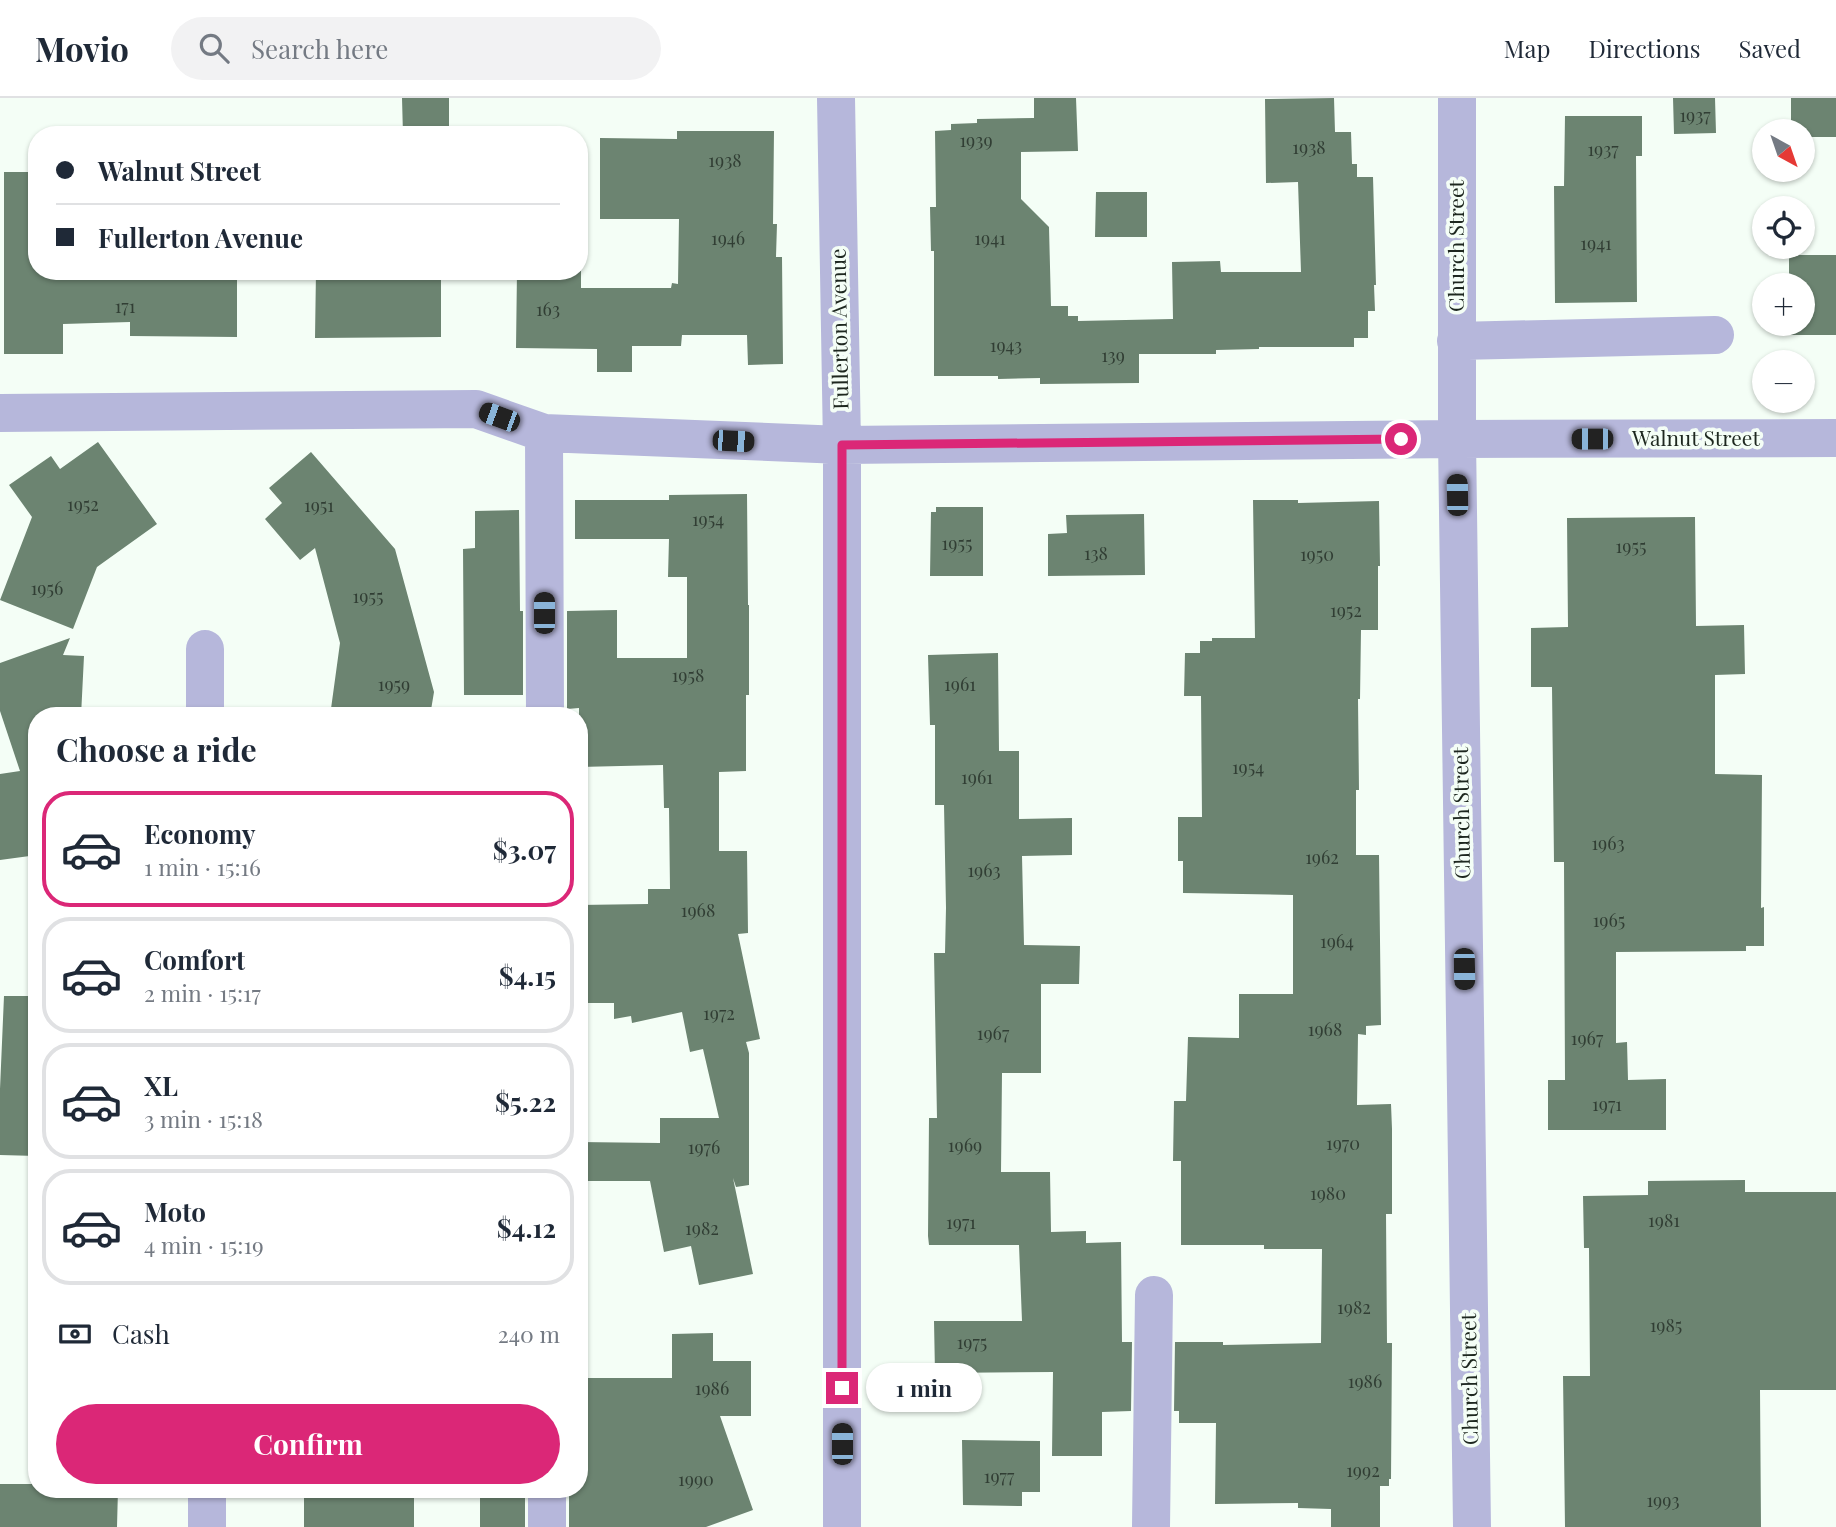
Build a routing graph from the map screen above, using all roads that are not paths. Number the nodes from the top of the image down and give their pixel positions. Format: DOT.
graph roads {
  1 [pos="836,98"];
  2 [pos="1457,98"];
  3 [pos="1715,335"];
  4 [pos="1456,341"];
  5 [pos="0,413"];
  6 [pos="544,433"];
  7 [pos="1836,438"];
  8 [pos="1457,439"];
  9 [pos="842,445"];
  10 [pos="205,649"];
  11 [pos="205,707"];
  12 [pos="545,707"];
  13 [pos="1154,1294"];
  14 [pos="207,1498"];
  15 [pos="547,1498"];
  16 [pos="207,1527"];
  17 [pos="547,1527"];
  18 [pos="842,1527"];
  19 [pos="1151,1527"];
  20 [pos="1472,1527"];
  1 -- 9 [label="street, Fullerton Avenue"];
  2 -- 4 [label="street, Church Street"];
  3 -- 4 [label="street"];
  4 -- 8 [label="street, Church Street"];
  5 -- 6 [label="street, Walnut Street"];
  6 -- 9 [label="street, Walnut Street"];
  6 -- 12 [label="street"];
  7 -- 8 [label="street, Walnut Street"];
  8 -- 9 [label="street, Walnut Street"];
  8 -- 20 [label="street, Church Street"];
  9 -- 18 [label="street, Fullerton Avenue"];
  10 -- 11 [label="street"];
  13 -- 19 [label="street"];
  14 -- 16 [label="street"];
  15 -- 17 [label="street"];
}
